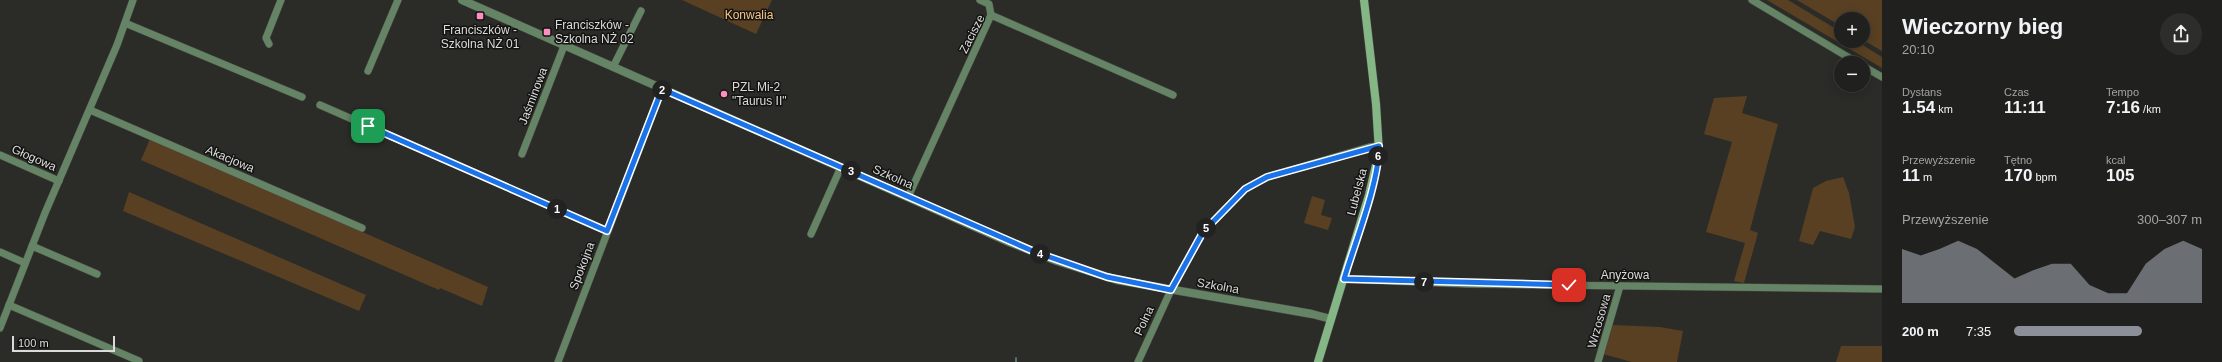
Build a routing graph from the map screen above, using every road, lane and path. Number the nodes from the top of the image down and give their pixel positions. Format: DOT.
graph roads {
  1 [pos="134,0"];
  2 [pos="281,0"];
  3 [pos="398,0"];
  4 [pos="462,0"];
  5 [pos="980,0"];
  6 [pos="1364,0"];
  7 [pos="1752,0"];
  8 [pos="641,11"];
  9 [pos="991,15"];
  10 [pos="125,23"];
  11 [pos="269,44"];
  12 [pos="564,46"];
  13 [pos="1846,56"];
  14 [pos="613,67"];
  15 [pos="1870,70"];
  16 [pos="368,71"];
  17 [pos="1882,77"];
  18 [pos="662,89"];
  19 [pos="1173,95"];
  20 [pos="302,97"];
  21 [pos="320,105"];
  22 [pos="90,110"];
  23 [pos="1379,146"];
  24 [pos="522,154"];
  25 [pos="0,155"];
  26 [pos="841,167"];
  27 [pos="59,181"];
  28 [pos="908,197"];
  29 [pos="362,228"];
  30 [pos="607,231"];
  31 [pos="811,234"];
  32 [pos="32,246"];
  33 [pos="0,252"];
  34 [pos="25,264"];
  35 [pos="98,274"];
  36 [pos="1344,279"];
  37 [pos="1620,286"];
  38 [pos="1882,289"];
  39 [pos="1171,290"];
  40 [pos="9,305"];
  41 [pos="1331,319"];
  42 [pos="0,328"];
  43 [pos="138,362"];
  44 [pos="558,362"];
  45 [pos="1138,362"];
  46 [pos="1318,362"];
  47 [pos="1598,362"];
  1 -- 10 [label="street"];
  2 -- 11 [label="street"];
  3 -- 16 [label="street"];
  4 -- 12 [label="street, Szkolna"];
  5 -- 9 [label="street"];
  6 -- 23 [label="main road, Lubelska"];
  7 -- 13 [label="street"];
  8 -- 14 [label="street"];
  9 -- 19 [label="street, Zacisze"];
  9 -- 28 [label="street, Zacisze"];
  10 -- 20 [label="street"];
  10 -- 22 [label="street"];
  12 -- 14 [label="street, Szkolna"];
  12 -- 24 [label="street, Jaśminowa"];
  14 -- 18 [label="street, Szkolna"];
  15 -- 17 [label="street"];
  18 -- 26 [label="street, Szkolna"];
  18 -- 30 [label="street, Spokojna"];
  21 -- 30 [label="street"];
  22 -- 27 [label="street"];
  22 -- 29 [label="street, Akacjowa"];
  23 -- 36 [label="main road, Lubelska"];
  23 -- 39 [label="street, Polna"];
  25 -- 27 [label="street, Głogowa"];
  26 -- 28 [label="street, Szkolna"];
  26 -- 31 [label="street"];
  27 -- 32 [label="street"];
  28 -- 39 [label="street, Szkolna"];
  30 -- 44 [label="street, Spokojna"];
  32 -- 34 [label="street"];
  32 -- 35 [label="street"];
  33 -- 34 [label="street"];
  34 -- 40 [label="street"];
  36 -- 37 [label="street, Anyżowa"];
  36 -- 41 [label="main road, Lubelska"];
  37 -- 38 [label="street, Anyżowa"];
  37 -- 47 [label="street, Wrzosowa"];
  39 -- 41 [label="street, Szkolna"];
  39 -- 45 [label="street, Polna"];
  40 -- 42 [label="street"];
  40 -- 43 [label="street"];
  41 -- 46 [label="main road, Lubelska"];
}
